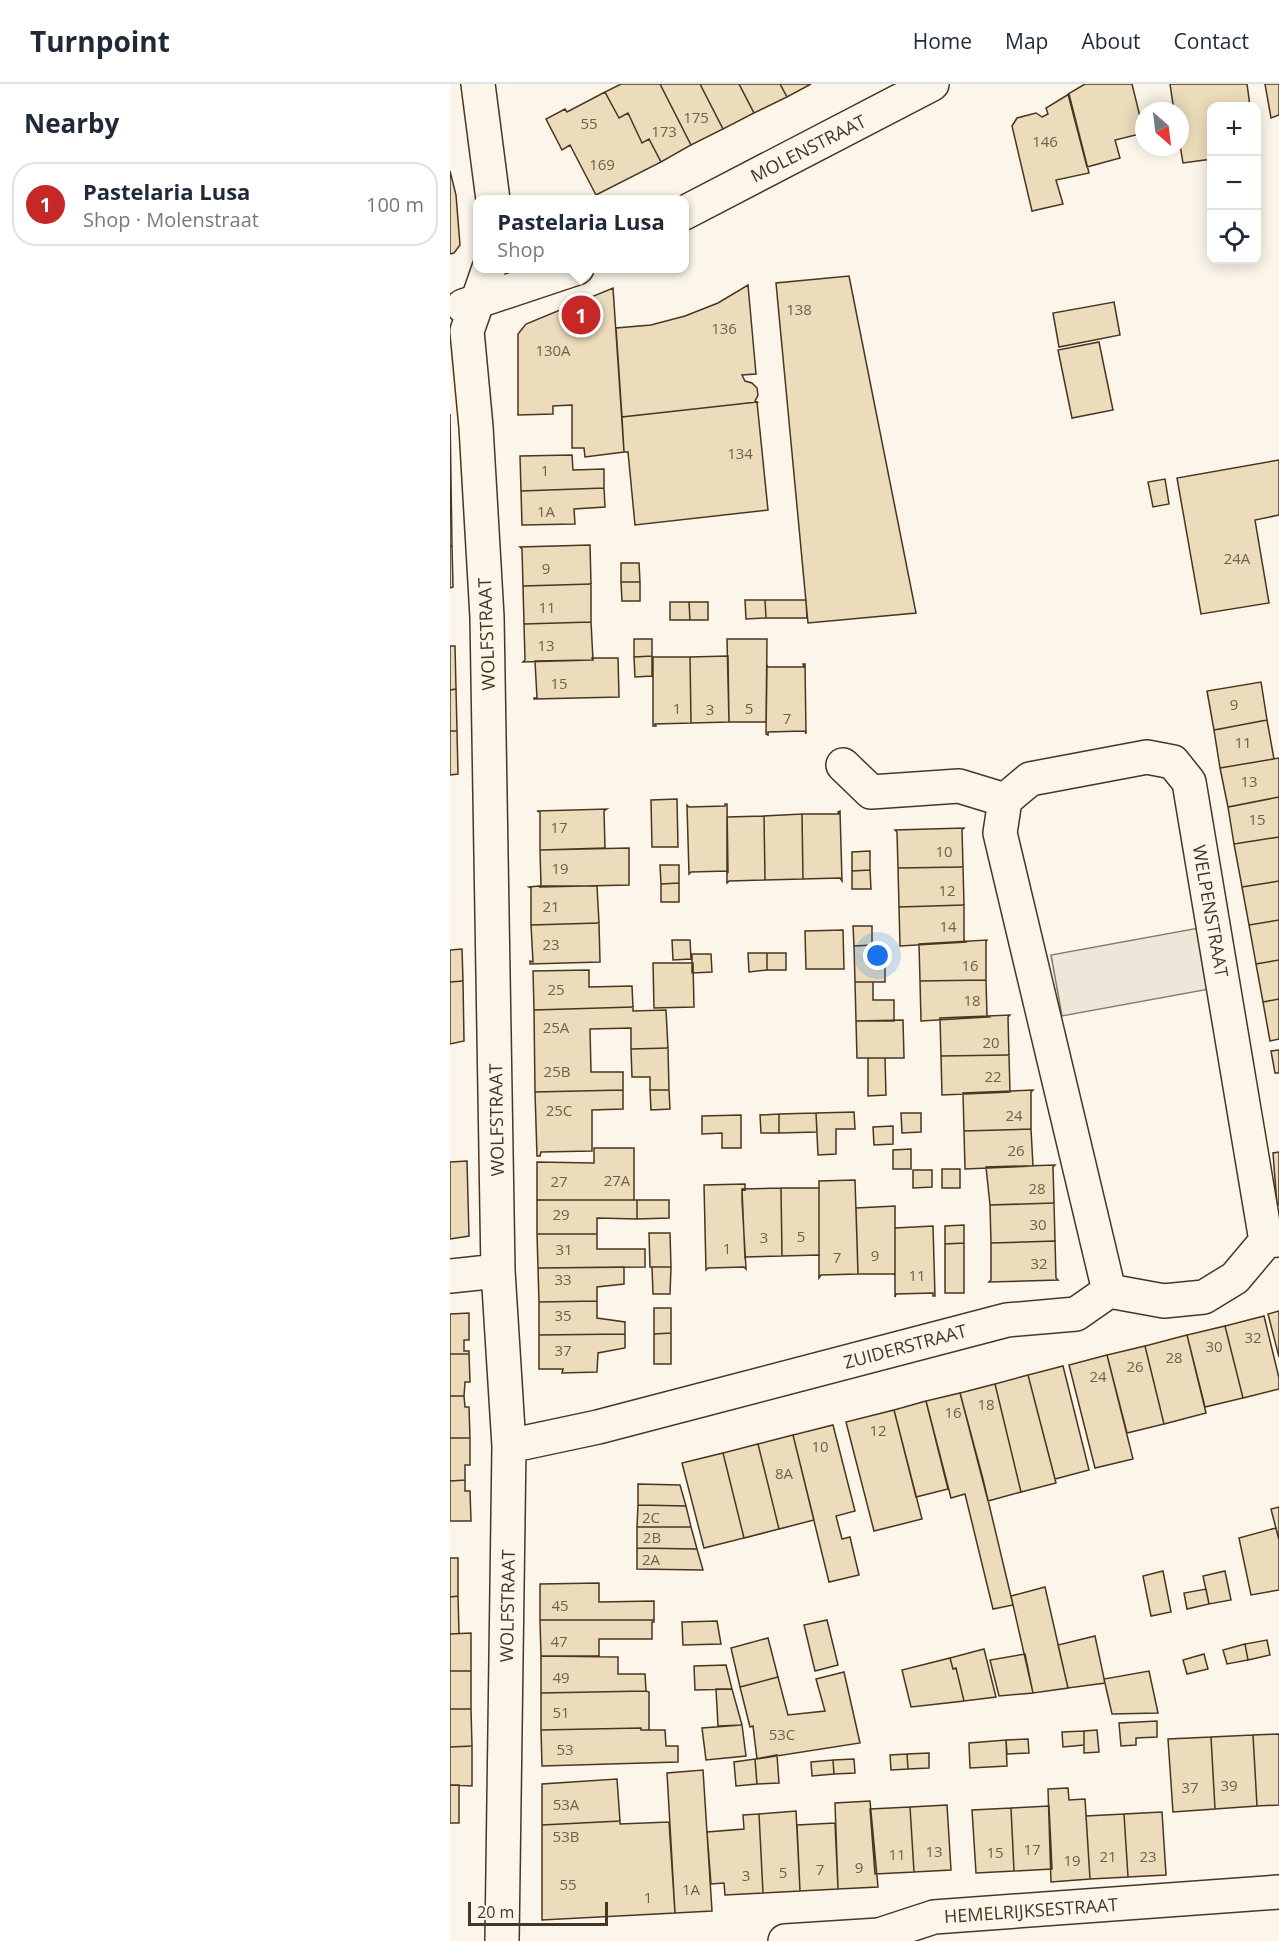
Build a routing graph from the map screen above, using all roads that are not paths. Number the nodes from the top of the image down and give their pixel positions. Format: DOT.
graph roads {
  1 [pos="478,84"];
  2 [pos="932,84"];
  3 [pos="492,195"];
  4 [pos="689,210"];
  5 [pos="486,273"];
  6 [pos="562,273"];
  7 [pos="463,306"];
  8 [pos="843,765"];
  9 [pos="1005,800"];
  10 [pos="1273,1240"];
  11 [pos="498,1271"];
  12 [pos="450,1276"];
  13 [pos="1109,1291"];
  14 [pos="509,1446"];
  15 [pos="1279,1892"];
  16 [pos="502,1941"];
  17 [pos="785,1941"];
  1 -- 3 [label="street"];
  2 -- 4 [label="street, MOLENSTRAAT"];
  5 -- 7 [label="street, WOLFSTRAAT"];
  6 -- 7 [label="street"];
  7 -- 11 [label="street, WOLFSTRAAT"];
  8 -- 9 [label="street"];
  9 -- 10 [label="street, WELPENSTRAAT"];
  9 -- 13 [label="street"];
  10 -- 13 [label="street"];
  11 -- 12 [label="street"];
  11 -- 14 [label="street, WOLFSTRAAT"];
  13 -- 14 [label="street, ZUIDERSTRAAT"];
  14 -- 16 [label="street, WOLFSTRAAT"];
  15 -- 17 [label="street, HEMELRIJKSESTRAAT"];
}
